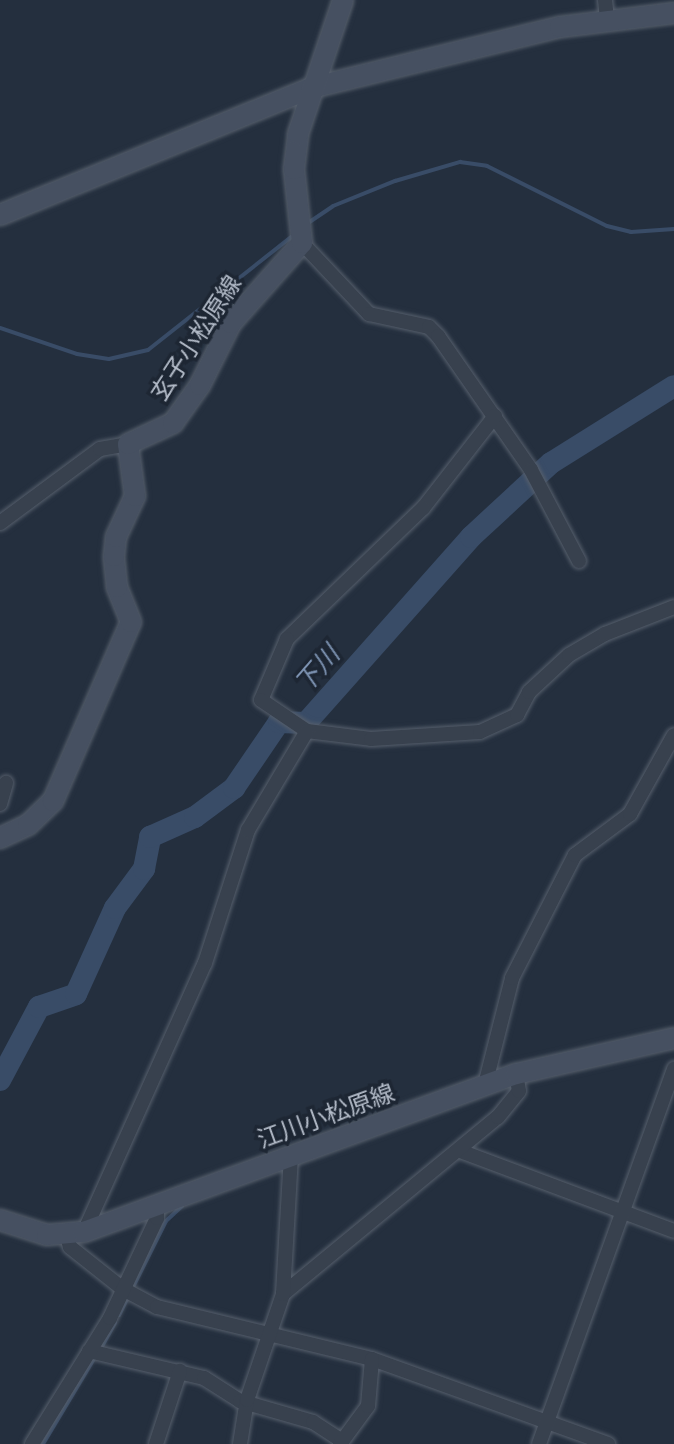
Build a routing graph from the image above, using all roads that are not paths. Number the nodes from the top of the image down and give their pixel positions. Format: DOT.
graph roads {
  1 [pos="343,0"];
  2 [pos="606,10"];
  3 [pos="674,13"];
  4 [pos="311,88"];
  5 [pos="0,215"];
  6 [pos="302,243"];
  7 [pos="495,416"];
  8 [pos="128,444"];
  9 [pos="0,523"];
  10 [pos="579,561"];
  11 [pos="674,607"];
  12 [pos="307,731"];
  13 [pos="674,735"];
  14 [pos="6,783"];
  15 [pos="0,804"];
  16 [pos="0,838"];
  17 [pos="674,1038"];
  18 [pos="674,1069"];
  19 [pos="516,1074"];
  20 [pos="485,1085"];
  21 [pos="460,1151"];
  22 [pos="291,1156"];
  23 [pos="157,1207"];
  24 [pos="623,1212"];
  25 [pos="0,1220"];
  26 [pos="674,1231"];
  27 [pos="75,1234"];
  28 [pos="123,1289"];
  29 [pos="283,1294"];
  30 [pos="268,1333"];
  31 [pos="89,1351"];
  32 [pos="372,1359"];
  33 [pos="180,1371"];
  34 [pos="247,1400"];
  35 [pos="547,1422"];
  36 [pos="341,1443"];
  37 [pos="32,1444"];
  38 [pos="156,1444"];
  39 [pos="240,1444"];
  40 [pos="539,1444"];
  41 [pos="608,1444"];
  1 -- 4 [label="main road"];
  2 -- 3 [label="main road"];
  2 -- 4 [label="main road"];
  4 -- 5 [label="main road"];
  4 -- 6 [label="main road"];
  6 -- 7 [label="street"];
  6 -- 8 [label="main road, 玄子小松原線"];
  7 -- 10 [label="street"];
  7 -- 12 [label="street"];
  8 -- 9 [label="street"];
  8 -- 16 [label="main road"];
  11 -- 12 [label="street"];
  12 -- 27 [label="street"];
  13 -- 20 [label="street"];
  14 -- 15 [label="street"];
  17 -- 19 [label="main road, 江川小松原線"];
  18 -- 24 [label="street"];
  19 -- 20 [label="main road, 江川小松原線"];
  19 -- 21 [label="street"];
  20 -- 22 [label="main road, 江川小松原線"];
  21 -- 24 [label="street"];
  21 -- 29 [label="street"];
  22 -- 23 [label="main road, 江川小松原線"];
  22 -- 29 [label="street"];
  23 -- 27 [label="main road, 江川小松原線"];
  23 -- 28 [label="street"];
  24 -- 26 [label="street"];
  24 -- 35 [label="street"];
  25 -- 27 [label="main road, 江川小松原線"];
  27 -- 28 [label="street"];
  28 -- 30 [label="street"];
  28 -- 31 [label="street"];
  29 -- 30 [label="street"];
  30 -- 32 [label="street"];
  30 -- 34 [label="street"];
  31 -- 33 [label="street"];
  31 -- 37 [label="street"];
  32 -- 35 [label="street"];
  32 -- 36 [label="street"];
  33 -- 34 [label="street"];
  33 -- 38 [label="street"];
  34 -- 36 [label="street"];
  34 -- 39 [label="street"];
  35 -- 40 [label="street"];
  35 -- 41 [label="street"];
}
